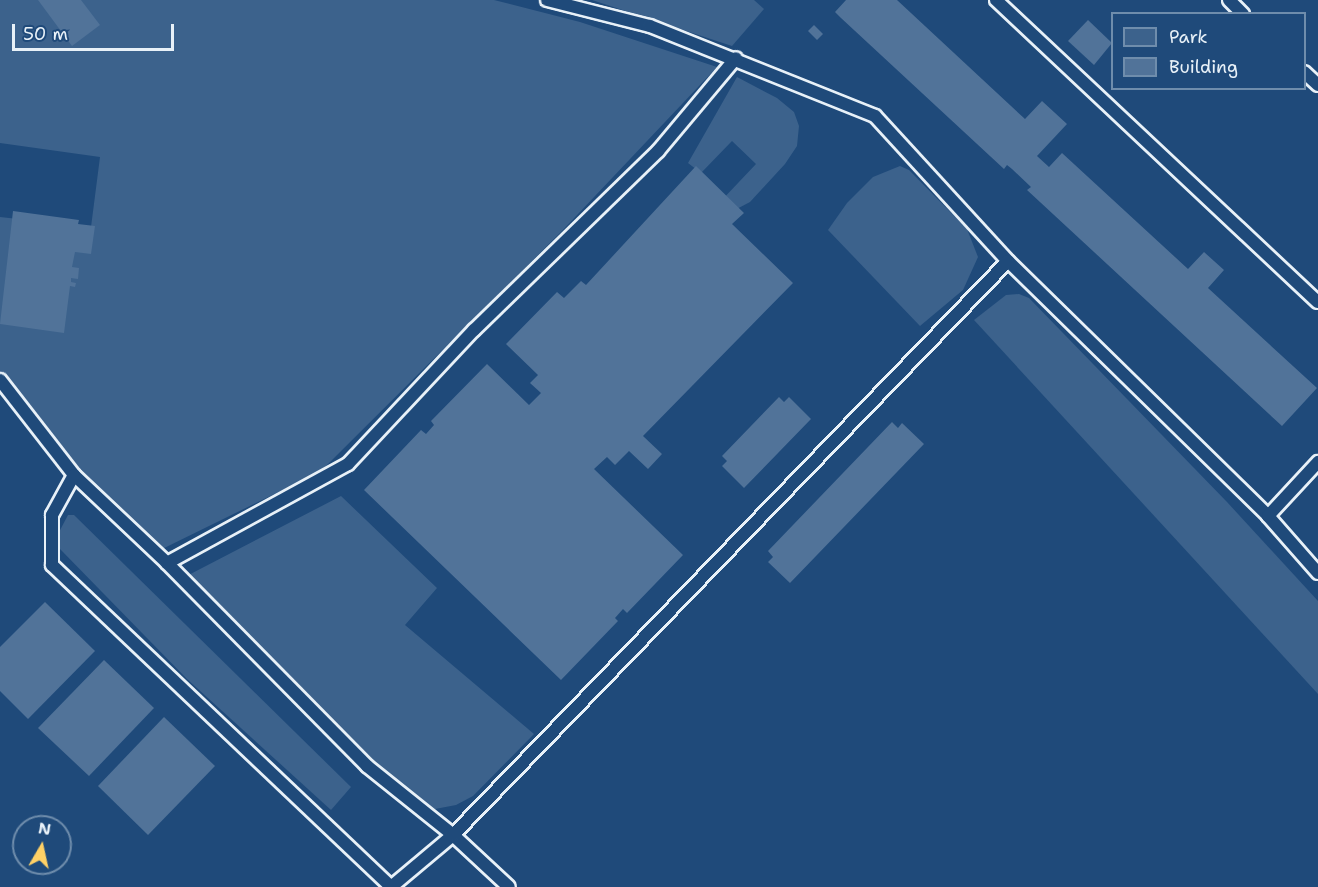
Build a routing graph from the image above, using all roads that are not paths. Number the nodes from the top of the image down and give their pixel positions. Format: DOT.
graph roads {
  1 [pos="547,0"];
  2 [pos="996,0"];
  3 [pos="1229,0"];
  4 [pos="1241,12"];
  5 [pos="736,58"];
  6 [pos="1306,73"];
  7 [pos="1318,85"];
  8 [pos="1008,261"];
  9 [pos="1318,302"];
  10 [pos="0,380"];
  11 [pos="1318,462"];
  12 [pos="74,475"];
  13 [pos="1268,516"];
  14 [pos="167,563"];
  15 [pos="1318,573"];
  16 [pos="453,835"];
  17 [pos="391,887"];
  18 [pos="509,887"];
  1 -- 5 [label="lane"];
  2 -- 9 [label="lane"];
  3 -- 4 [label="lane"];
  5 -- 8 [label="lane"];
  5 -- 14 [label="lane"];
  6 -- 7 [label="lane"];
  8 -- 13 [label="lane"];
  8 -- 16 [label="lane"];
  10 -- 12 [label="lane"];
  11 -- 13 [label="lane"];
  12 -- 14 [label="lane"];
  12 -- 17 [label="lane"];
  13 -- 15 [label="lane"];
  14 -- 16 [label="lane"];
  16 -- 17 [label="lane"];
  16 -- 18 [label="lane"];
}
